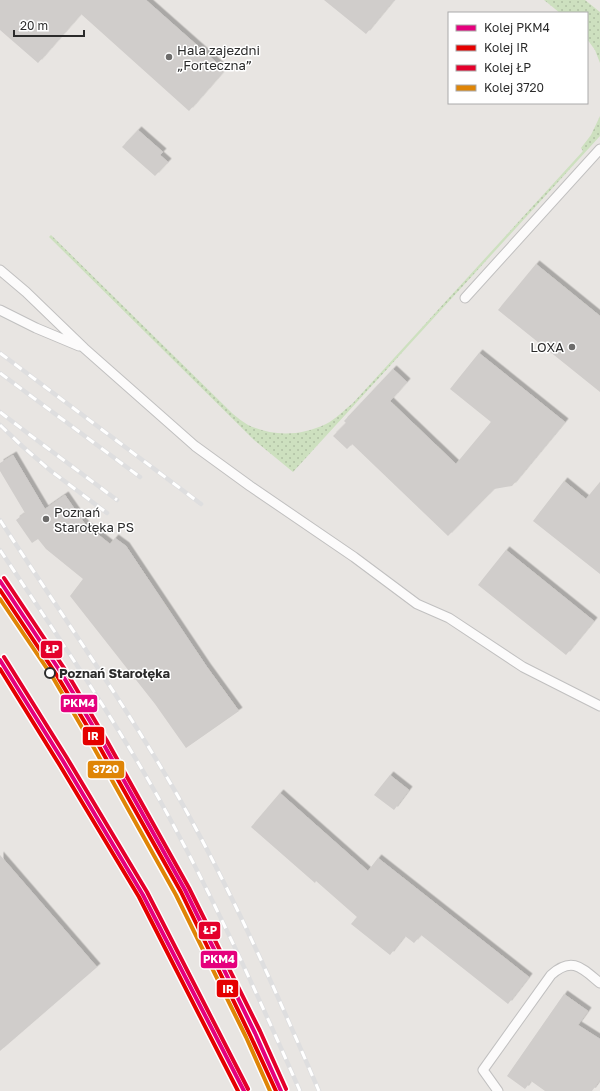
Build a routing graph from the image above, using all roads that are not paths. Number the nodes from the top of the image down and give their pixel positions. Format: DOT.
graph roads {
  1 [pos="600,149"];
  2 [pos="0,270"];
  3 [pos="465,298"];
  4 [pos="0,310"];
  5 [pos="84,348"];
  6 [pos="600,706"];
  7 [pos="600,983"];
  8 [pos="498,1091"];
  1 -- 3 [label="lane"];
  2 -- 5 [label="lane"];
  4 -- 5 [label="lane"];
  5 -- 6 [label="lane"];
  7 -- 8 [label="lane"];
}
